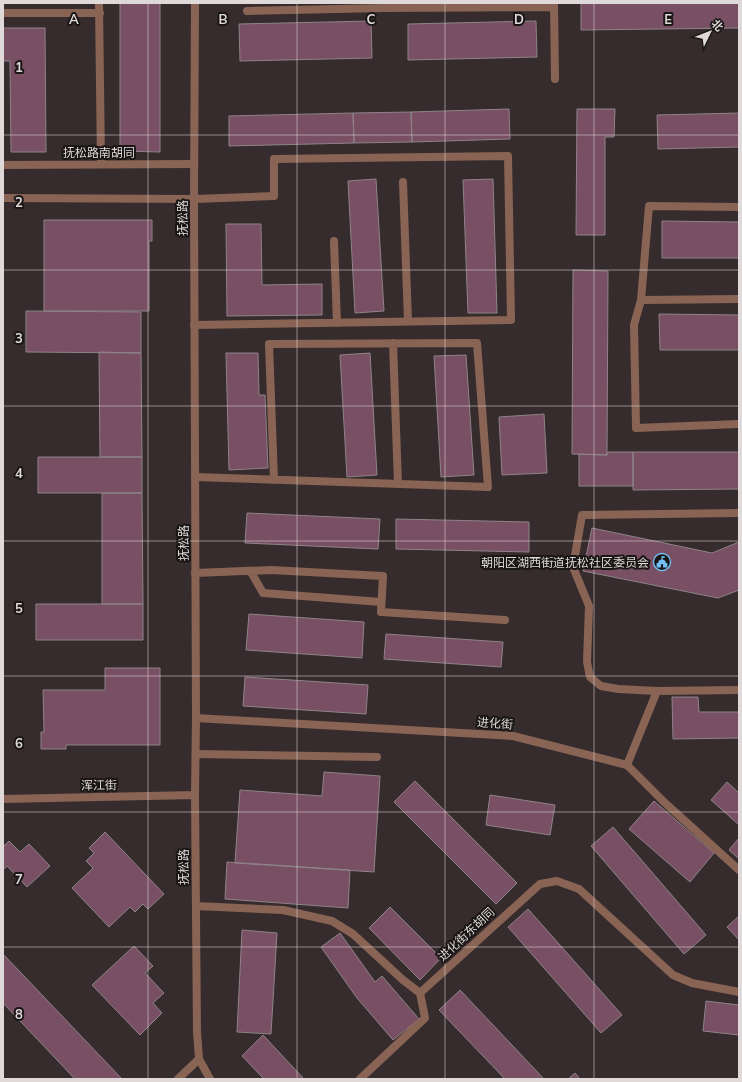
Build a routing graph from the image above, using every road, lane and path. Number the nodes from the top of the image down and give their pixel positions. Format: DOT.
graph roads {
  1 [pos="99,3"];
  2 [pos="195,3"];
  3 [pos="384,5"];
  4 [pos="499,5"];
  5 [pos="554,5"];
  6 [pos="247,11"];
  7 [pos="3,13"];
  8 [pos="100,13"];
  9 [pos="555,79"];
  10 [pos="101,164"];
  11 [pos="194,164"];
  12 [pos="3,165"];
  13 [pos="403,182"];
  14 [pos="3,198"];
  15 [pos="194,199"];
  16 [pos="739,207"];
  17 [pos="334,241"];
  18 [pos="739,299"];
  19 [pos="642,300"];
  20 [pos="408,321"];
  21 [pos="337,323"];
  22 [pos="194,325"];
  23 [pos="393,344"];
  24 [pos="739,424"];
  25 [pos="195,477"];
  26 [pos="274,480"];
  27 [pos="398,484"];
  28 [pos="739,513"];
  29 [pos="252,572"];
  30 [pos="196,574"];
  31 [pos="381,602"];
  32 [pos="505,620"];
  33 [pos="739,690"];
  34 [pos="657,691"];
  35 [pos="196,718"];
  36 [pos="196,754"];
  37 [pos="377,757"];
  38 [pos="627,765"];
  39 [pos="195,795"];
  40 [pos="3,799"];
  41 [pos="739,870"];
  42 [pos="196,906"];
  43 [pos="739,992"];
  44 [pos="420,993"];
  45 [pos="199,1059"];
  46 [pos="178,1079"];
  47 [pos="210,1079"];
  48 [pos="360,1079"];
  1 -- 8 [label="street"];
  2 -- 11 [label="street, 抚松路"];
  3 -- 4 [label="street"];
  3 -- 6 [label="street"];
  4 -- 5 [label="street"];
  5 -- 9 [label="street"];
  7 -- 8 [label="street"];
  8 -- 10 [label="street"];
  10 -- 11 [label="street, 抚松路南胡同"];
  10 -- 12 [label="street, 抚松路南胡同"];
  11 -- 15 [label="street, 抚松路"];
  13 -- 20 [label="street"];
  14 -- 15 [label="street"];
  15 -- 20 [label="street"];
  15 -- 22 [label="street, 抚松路"];
  16 -- 19 [label="street"];
  17 -- 21 [label="street"];
  18 -- 19 [label="street"];
  19 -- 24 [label="street"];
  20 -- 21 [label="street"];
  21 -- 22 [label="street"];
  22 -- 25 [label="street, 抚松路"];
  23 -- 26 [label="street"];
  23 -- 27 [label="street"];
  23 -- 27 [label="street"];
  25 -- 26 [label="street"];
  25 -- 30 [label="street, 抚松路"];
  26 -- 27 [label="street"];
  28 -- 34 [label="street"];
  29 -- 30 [label="street"];
  29 -- 31 [label="street"];
  29 -- 31 [label="street"];
  30 -- 35 [label="street, 抚松路"];
  31 -- 32 [label="street"];
  33 -- 34 [label="street"];
  34 -- 38 [label="street"];
  35 -- 36 [label="street, 抚松路"];
  35 -- 38 [label="street, 进化街"];
  36 -- 37 [label="street"];
  36 -- 39 [label="street, 抚松路"];
  38 -- 41 [label="street"];
  39 -- 40 [label="street, 浑江街"];
  39 -- 42 [label="street, 抚松路"];
  42 -- 44 [label="street"];
  42 -- 45 [label="street, 抚松路"];
  43 -- 44 [label="street, 进化街东胡同"];
  44 -- 48 [label="street"];
  45 -- 46 [label="street"];
  45 -- 47 [label="street, 抚松路"];
}
